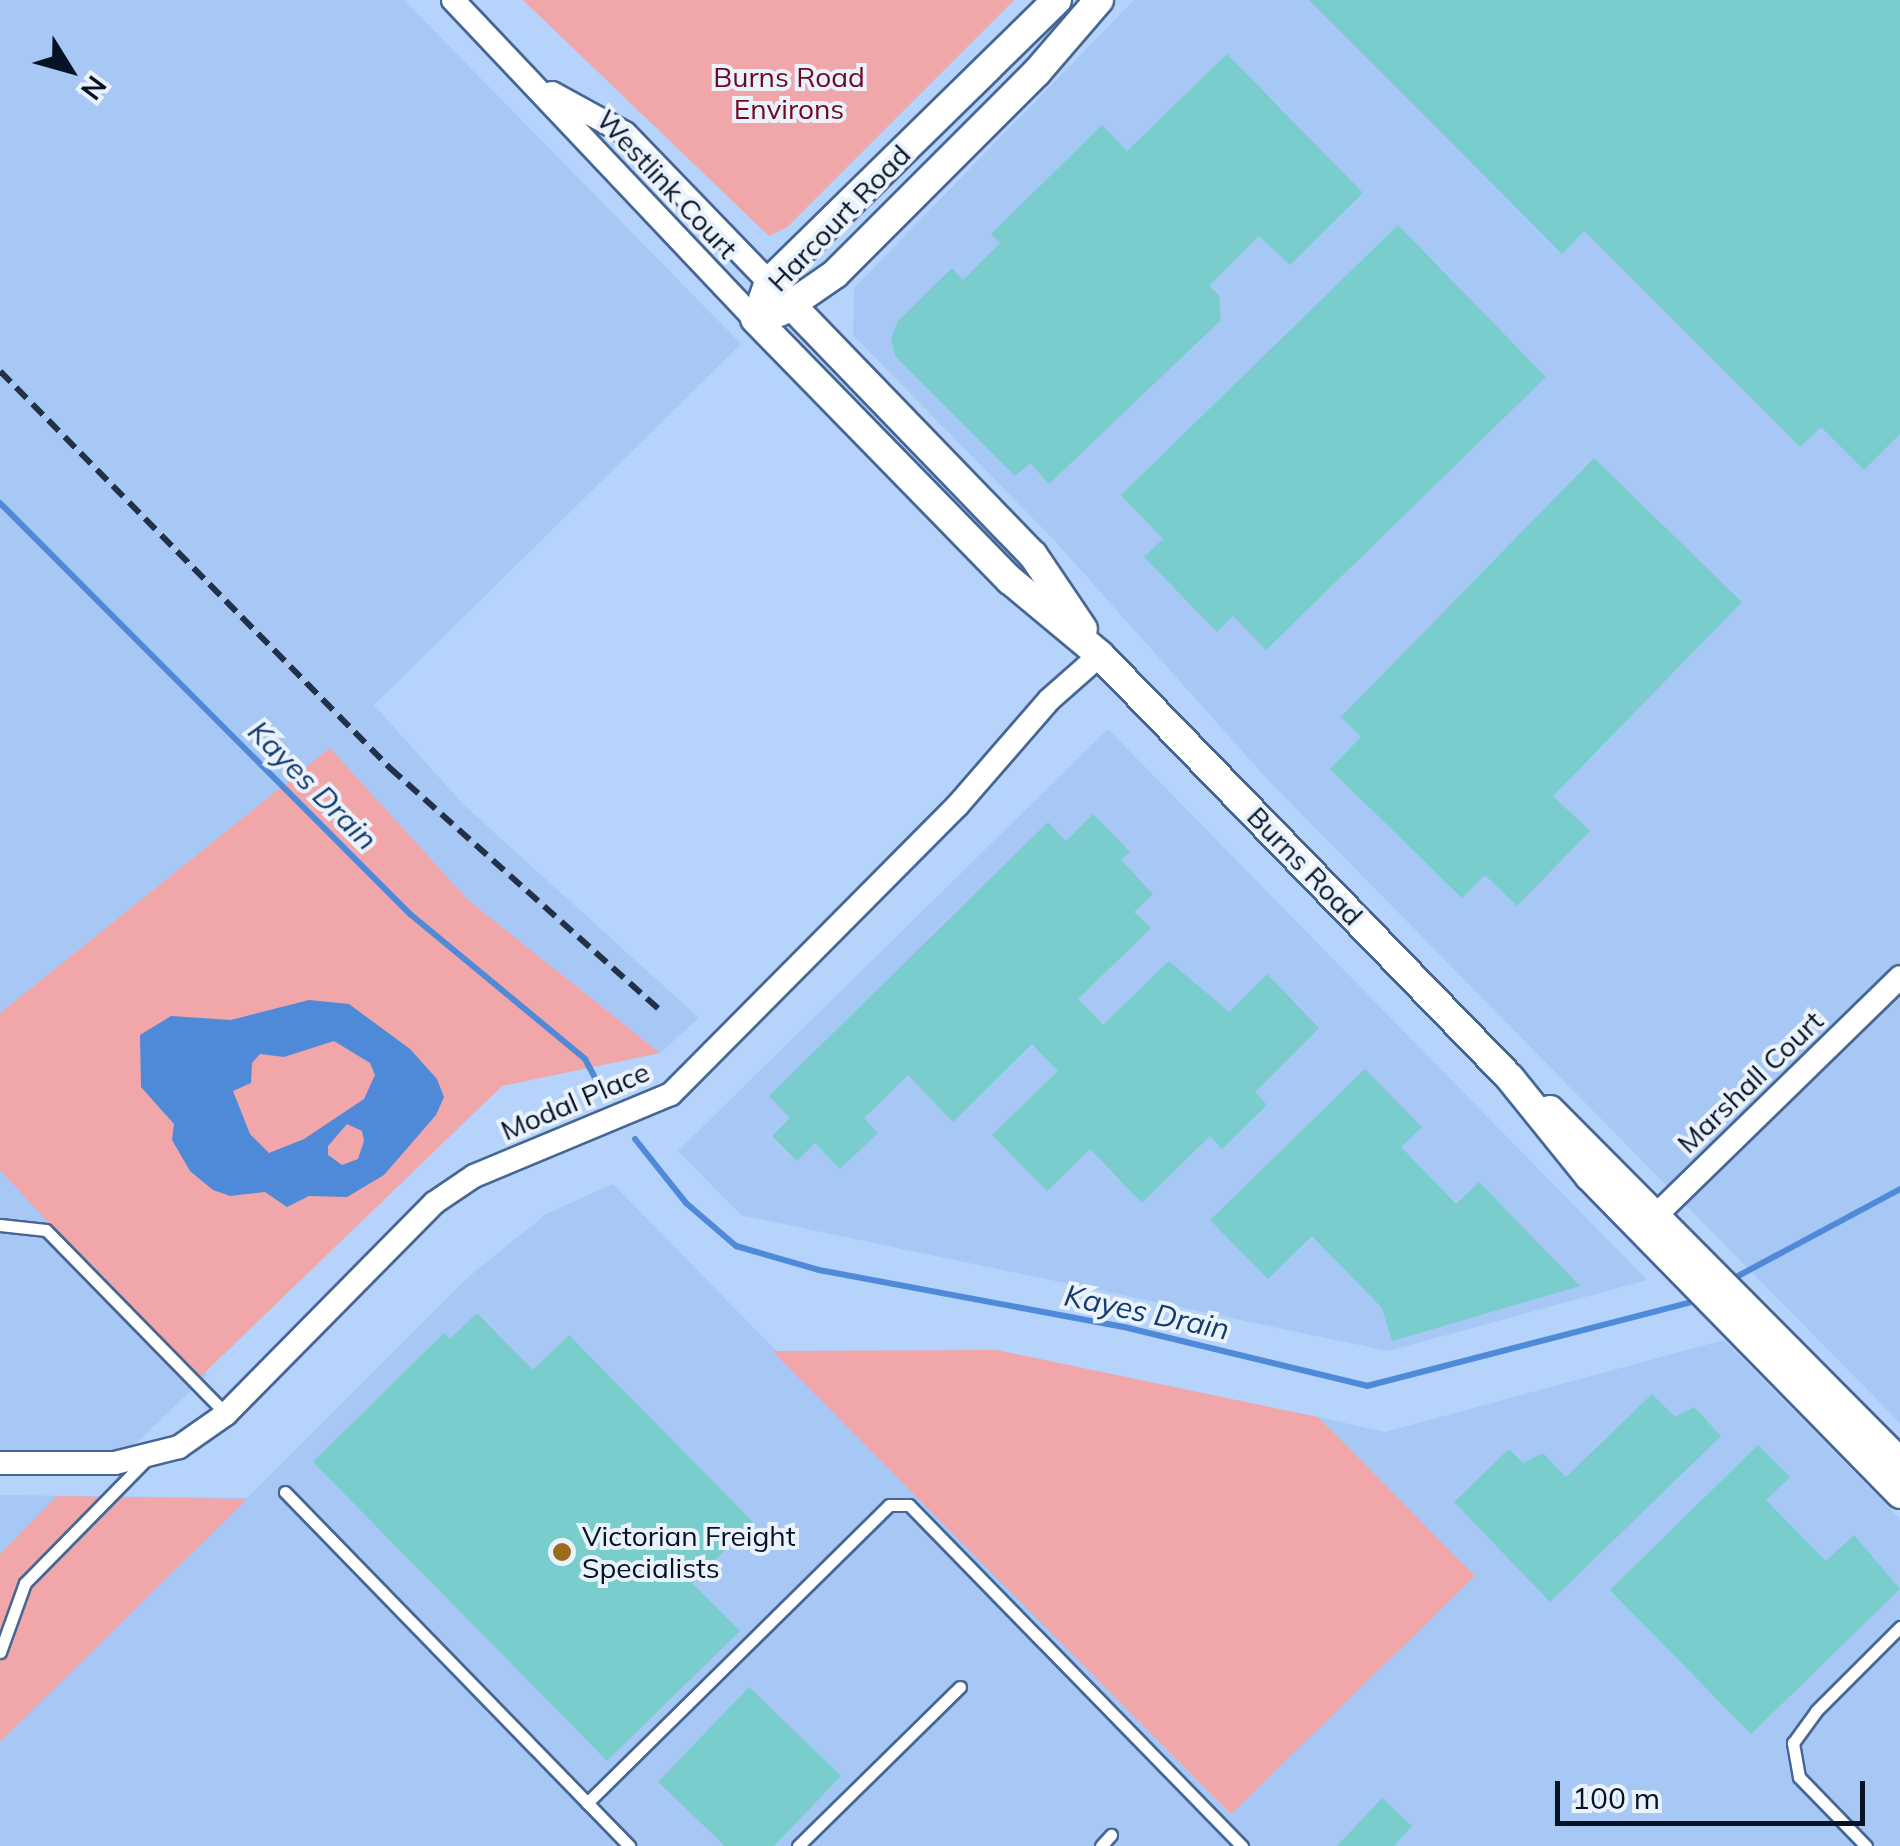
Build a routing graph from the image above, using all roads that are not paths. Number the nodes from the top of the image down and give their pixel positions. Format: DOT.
graph roads {
  1 [pos="452,0"];
  2 [pos="1057,0"];
  3 [pos="1098,0"];
  4 [pos="540,87"];
  5 [pos="770,282"];
  6 [pos="794,307"];
  7 [pos="755,320"];
  8 [pos="1100,655"];
  9 [pos="1900,977"];
  10 [pos="1650,1222"];
  11 [pos="0,1225"];
  12 [pos="226,1414"];
  13 [pos="149,1457"];
  14 [pos="1900,1462"];
  15 [pos="0,1464"];
  16 [pos="285,1492"];
  17 [pos="1900,1494"];
  18 [pos="1900,1626"];
  19 [pos="0,1652"];
  20 [pos="960,1686"];
  21 [pos="587,1804"];
  22 [pos="1111,1835"];
  23 [pos="629,1846"];
  24 [pos="798,1846"];
  25 [pos="1101,1846"];
  26 [pos="1242,1846"];
  27 [pos="1866,1846"];
  1 -- 4 [label="street, Westlink Court"];
  2 -- 5 [label="street, Harcourt Road"];
  3 -- 6 [label="street, Harcourt Road"];
  4 -- 5 [label="street, Westlink Court"];
  4 -- 7 [label="street, Westlink Court"];
  5 -- 6 [label="street, Burns Road"];
  5 -- 7 [label="street, Harcourt Road"];
  6 -- 7 [label="street, Harcourt Road"];
  6 -- 8 [label="street, Burns Road"];
  7 -- 8 [label="street, Burns Road"];
  8 -- 10 [label="street, Burns Road"];
  8 -- 12 [label="street, Modal Place"];
  9 -- 10 [label="street, Marshall Court"];
  10 -- 14 [label="street, Burns Road"];
  10 -- 17 [label="street, Burns Road"];
  11 -- 12 [label="lane"];
  12 -- 13 [label="street, Modal Place"];
  13 -- 15 [label="street, Modal Place"];
  13 -- 19 [label="lane"];
  16 -- 21 [label="lane"];
  18 -- 27 [label="lane"];
  20 -- 24 [label="lane"];
  21 -- 23 [label="lane"];
  21 -- 26 [label="lane"];
  22 -- 25 [label="lane"];
}
